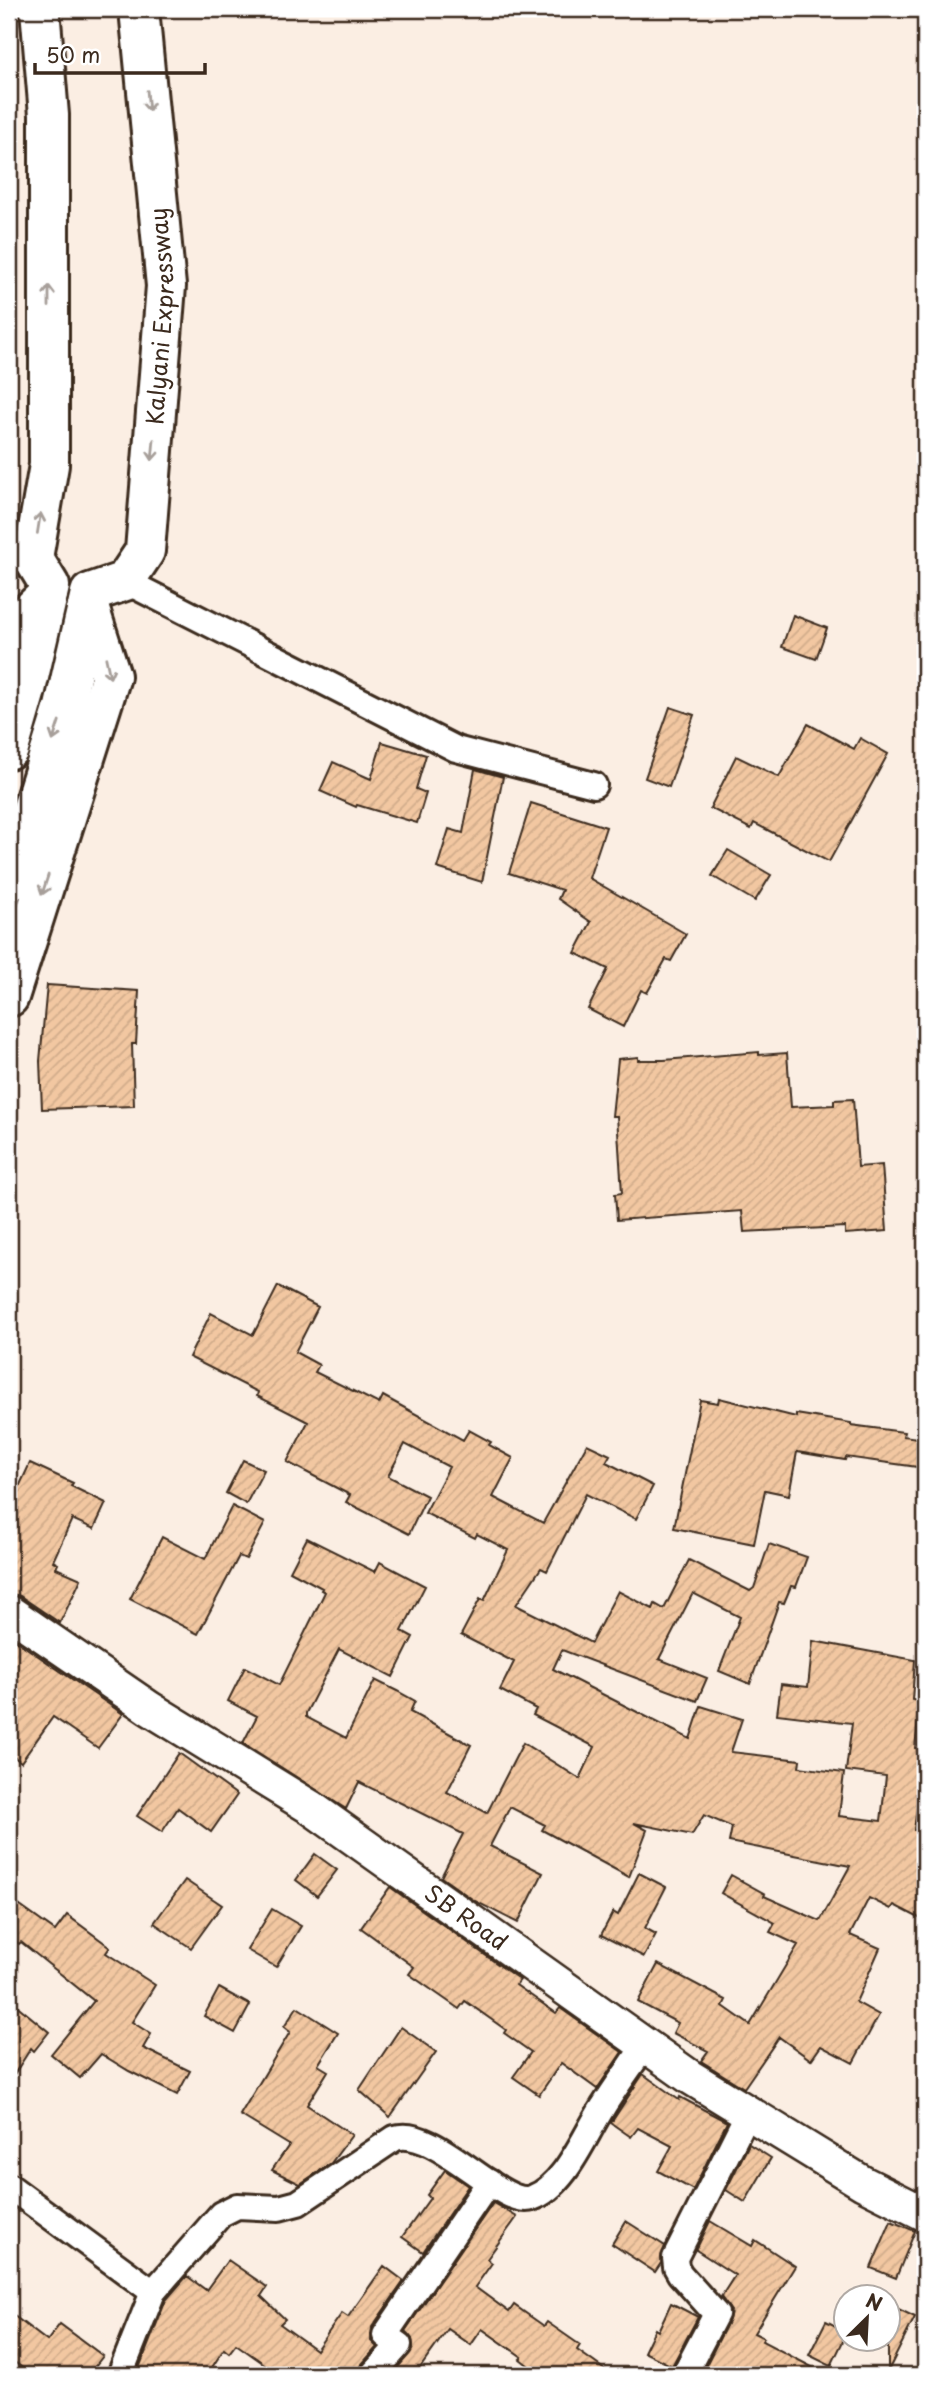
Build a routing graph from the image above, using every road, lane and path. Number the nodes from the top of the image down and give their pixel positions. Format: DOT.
graph roads {
  1 [pos="40,9"];
  2 [pos="139,9"];
  3 [pos="49,590"];
  4 [pos="101,592"];
  5 [pos="9,644"];
  6 [pos="9,749"];
  7 [pos="594,785"];
  8 [pos="9,882"];
  9 [pos="9,997"];
  10 [pos="9,1612"];
  11 [pos="645,2045"];
  12 [pos="748,2113"];
  13 [pos="489,2182"];
  14 [pos="9,2186"];
  15 [pos="925,2214"];
  16 [pos="153,2292"];
  17 [pos="120,2375"];
  18 [pos="372,2375"];
  19 [pos="684,2375"];
  3 -- 1 [label="highway, one-way"];
  2 -- 4 [label="highway, Kalyani Expressway, one-way"];
  3 -- 5 [label="highway"];
  3 -- 6 [label="highway"];
  4 -- 7 [label="street"];
  4 -- 8 [label="highway, one-way"];
  4 -- 9 [label="highway, one-way"];
  10 -- 11 [label="street, SB Road"];
  11 -- 12 [label="street, SB Road"];
  11 -- 13 [label="street"];
  12 -- 15 [label="street, SB Road"];
  12 -- 19 [label="street"];
  13 -- 16 [label="street"];
  13 -- 18 [label="street"];
  14 -- 16 [label="street"];
  16 -- 17 [label="street"];
}
